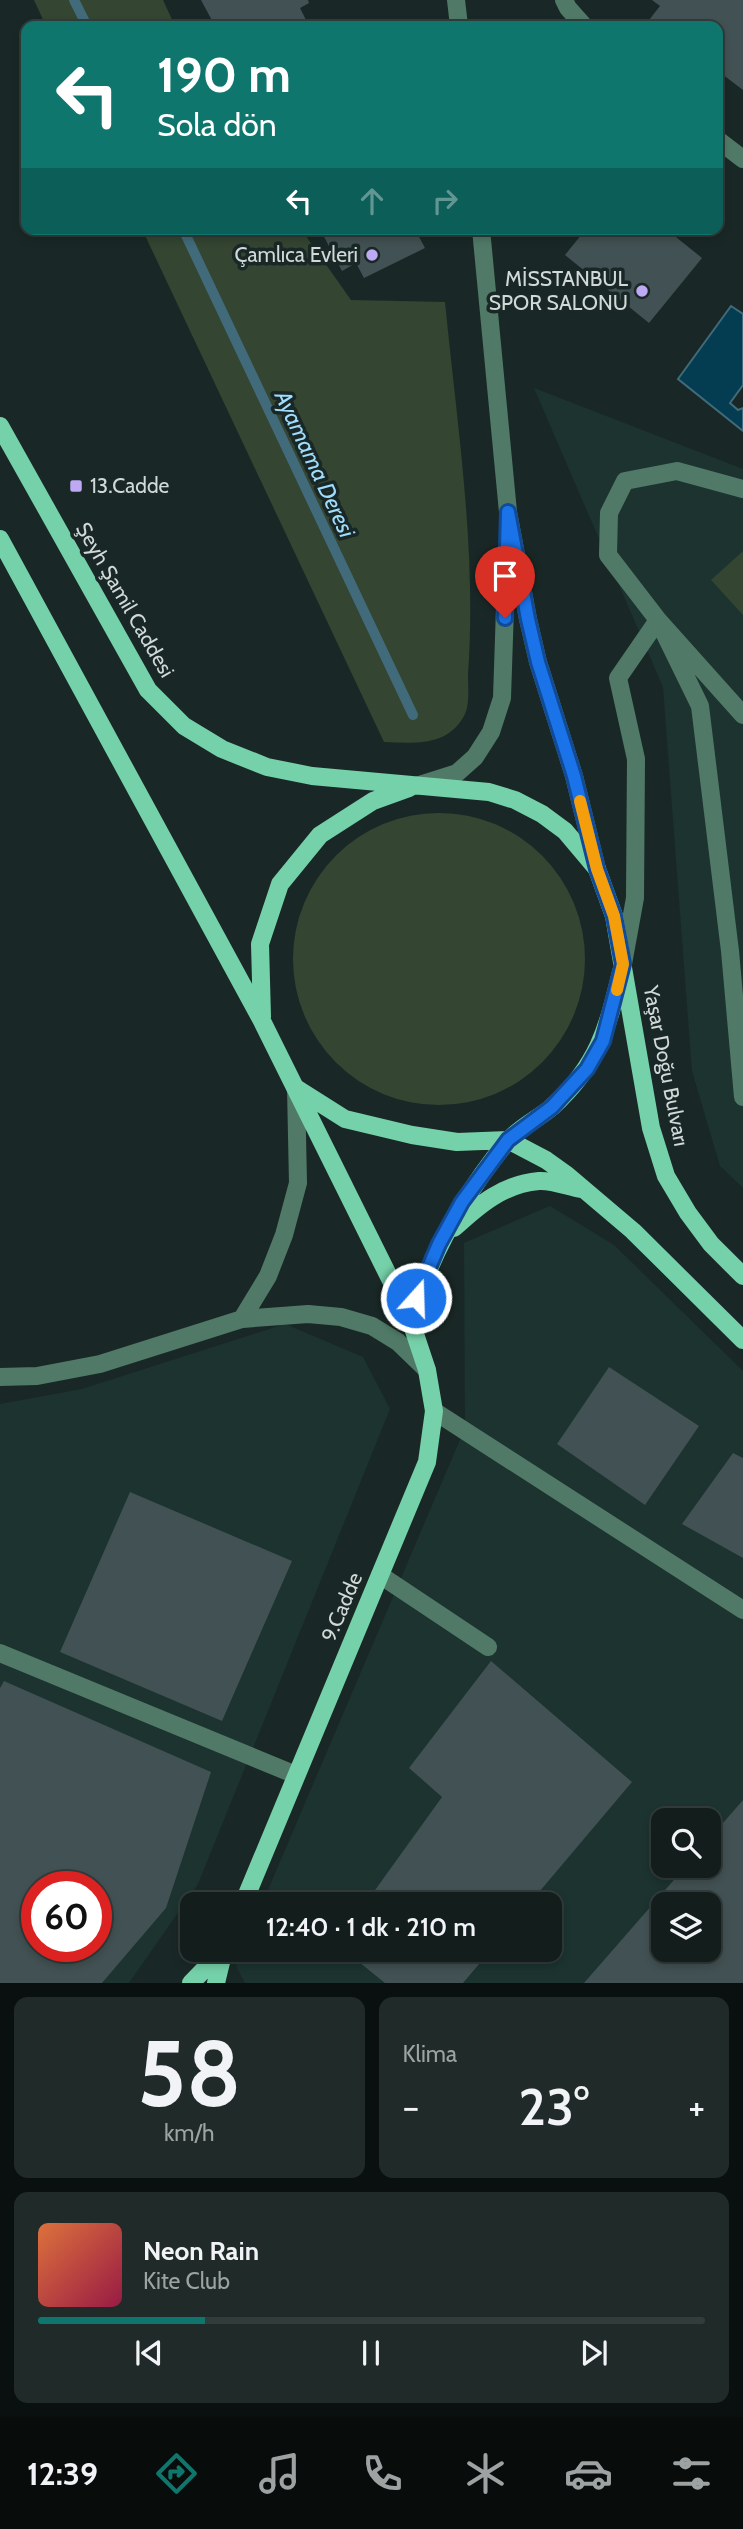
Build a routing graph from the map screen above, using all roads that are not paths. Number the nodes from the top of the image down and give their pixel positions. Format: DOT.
graph roads {
  1 [pos="456,0"];
  2 [pos="564,0"];
  3 [pos="458,21"];
  4 [pos="579,21"];
  5 [pos="723,144"];
  6 [pos="743,159"];
  7 [pos="482,235"];
  8 [pos="0,426"];
  9 [pos="743,489"];
  10 [pos="508,512"];
  11 [pos="0,539"];
  12 [pos="658,620"];
  13 [pos="743,715"];
  14 [pos="415,786"];
  15 [pos="597,869"];
  16 [pos="736,950"];
  17 [pos="623,964"];
  18 [pos="262,1021"];
  19 [pos="296,1088"];
  20 [pos="743,1097"];
  21 [pos="508,1140"];
  22 [pos="586,1190"];
  23 [pos="441,1240"];
  24 [pos="743,1276"];
  25 [pos="242,1319"];
  26 [pos="410,1319"];
  27 [pos="743,1339"];
  28 [pos="427,1370"];
  29 [pos="0,1377"];
  30 [pos="434,1411"];
  31 [pos="380,1576"];
  32 [pos="743,1610"];
  33 [pos="488,1647"];
  34 [pos="0,1653"];
  35 [pos="296,1775"];
  36 [pos="248,1892"];
  37 [pos="212,1962"];
  38 [pos="221,1962"];
  39 [pos="225,1962"];
  40 [pos="191,1983"];
  41 [pos="216,1983"];
  42 [pos="227,1983"];
  1 -- 3 [label="street"];
  2 -- 4 [label="street"];
  5 -- 6 [label="street"];
  7 -- 10 [label="street"];
  8 -- 14 [label="main road, Şeyh Şamil Caddesi"];
  9 -- 12 [label="street"];
  10 -- 14 [label="street"];
  10 -- 15 [label="street"];
  11 -- 18 [label="main road"];
  12 -- 13 [label="street"];
  12 -- 16 [label="street"];
  12 -- 17 [label="street"];
  14 -- 15 [label="main road, Şeyh Şamil Caddesi"];
  14 -- 18 [label="main road"];
  15 -- 17 [label="main road, Yaşar Doğu Bulvarı"];
  16 -- 20 [label="street"];
  17 -- 21 [label="main road"];
  17 -- 24 [label="main road, Yaşar Doğu Bulvarı"];
  18 -- 19 [label="main road, 9.Cadde"];
  19 -- 21 [label="main road"];
  19 -- 25 [label="street"];
  19 -- 26 [label="main road, 9.Cadde"];
  21 -- 22 [label="main road"];
  21 -- 23 [label="main road"];
  22 -- 23 [label="main road"];
  22 -- 27 [label="main road"];
  23 -- 26 [label="main road"];
  25 -- 28 [label="street"];
  25 -- 29 [label="street"];
  26 -- 28 [label="main road, 9.Cadde"];
  28 -- 30 [label="main road, 9.Cadde"];
  30 -- 31 [label="main road, 9.Cadde"];
  30 -- 32 [label="street"];
  31 -- 33 [label="street"];
  31 -- 35 [label="main road, 9.Cadde"];
  34 -- 35 [label="street"];
  35 -- 36 [label="main road, 9.Cadde"];
  37 -- 40 [label="main road"];
  38 -- 41 [label="main road"];
  39 -- 42 [label="main road"];
}
